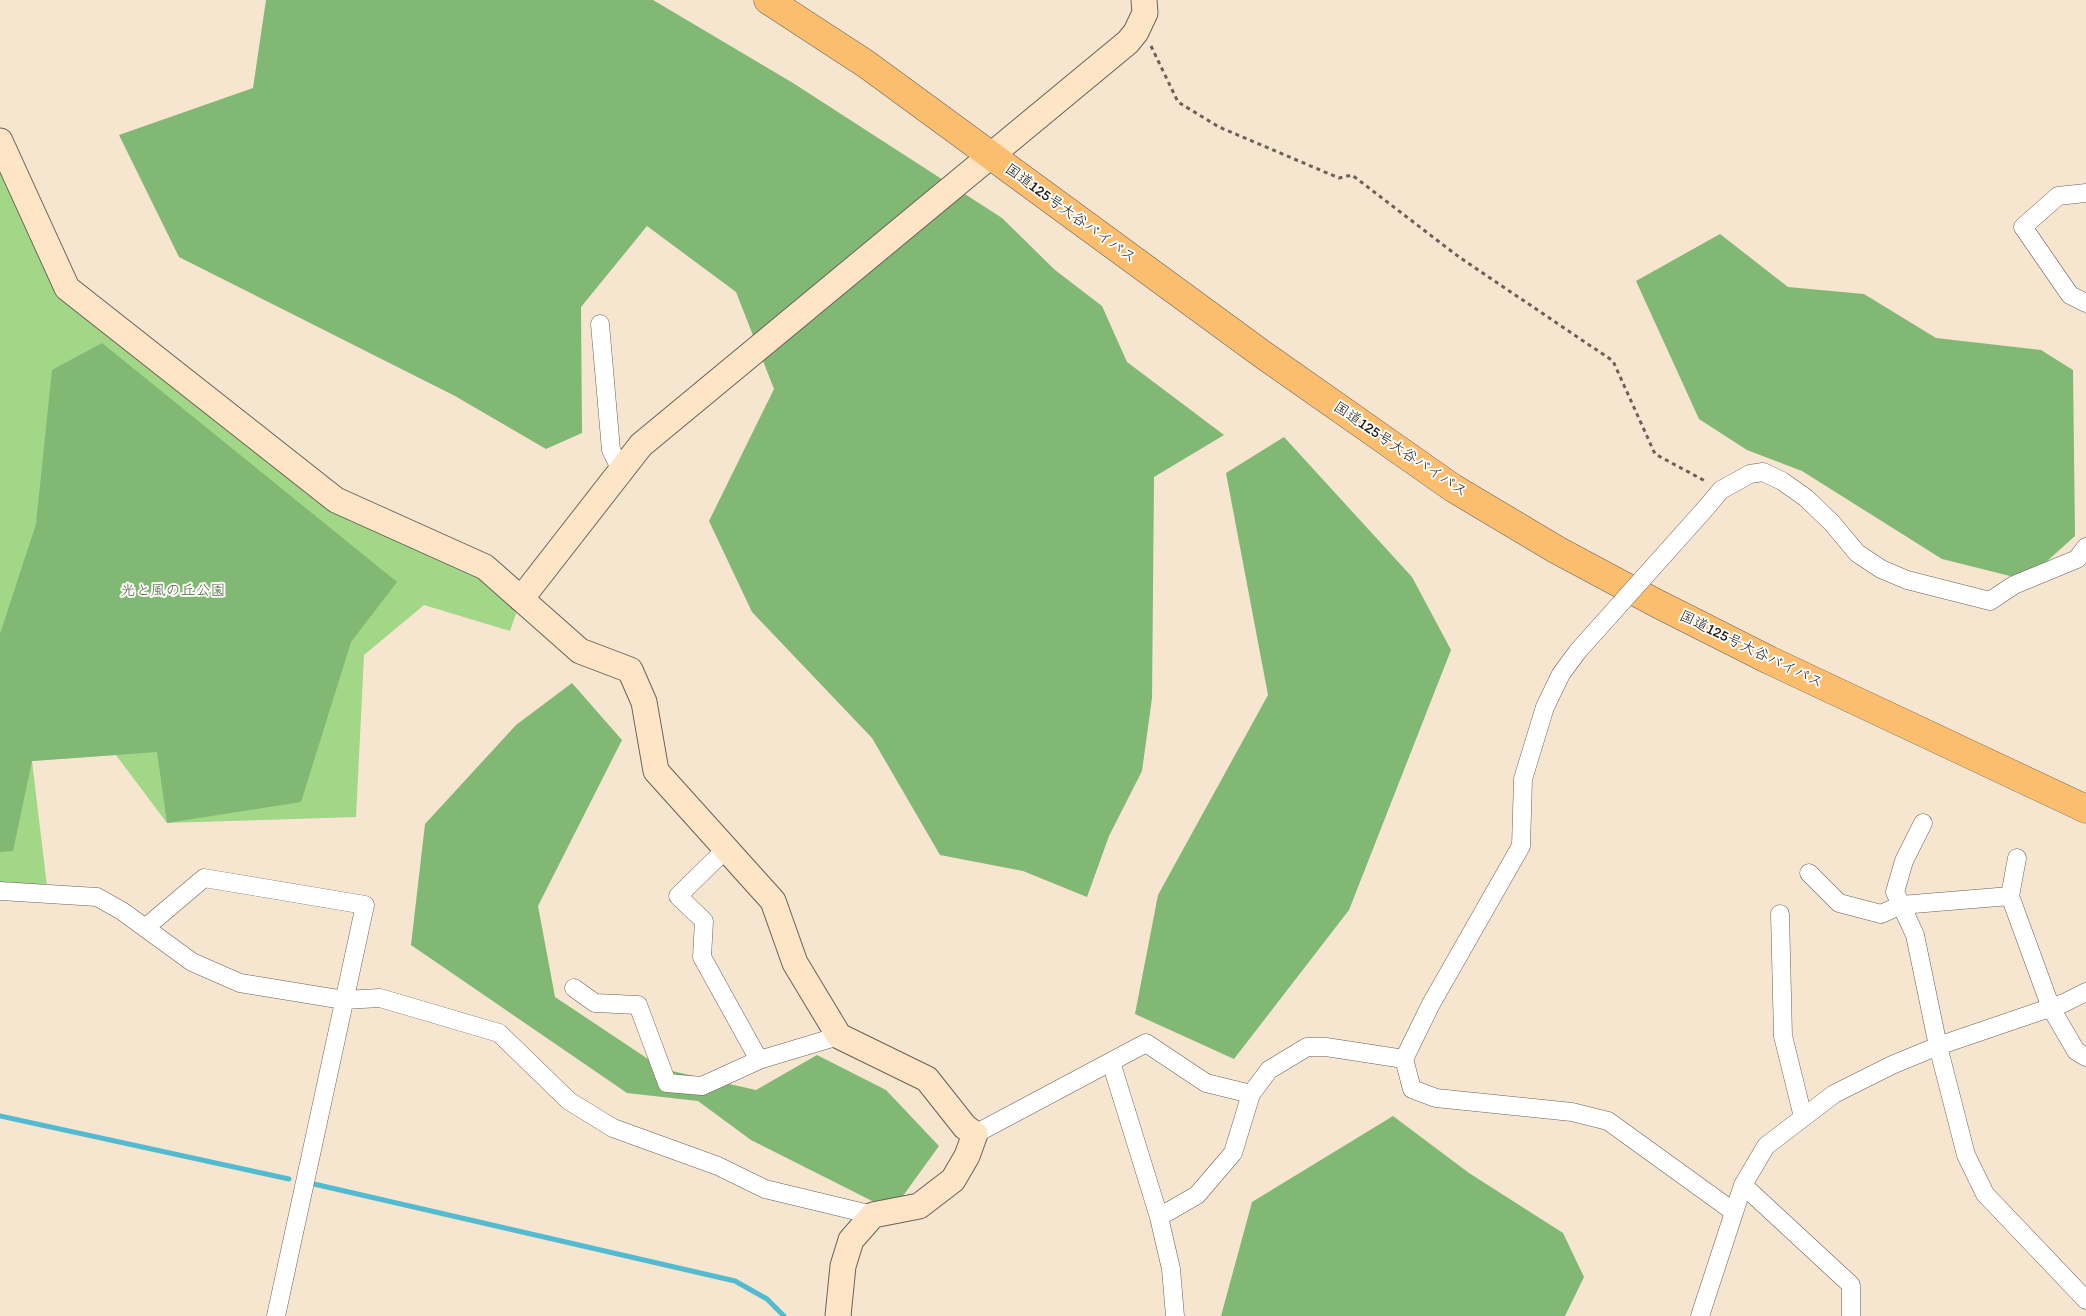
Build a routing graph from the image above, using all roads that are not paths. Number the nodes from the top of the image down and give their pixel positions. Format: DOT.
graph roads {
  1 [pos="768,0"];
  2 [pos="1142,12"];
  3 [pos="0,141"];
  4 [pos="991,155"];
  5 [pos="2086,193"];
  6 [pos="2086,303"];
  7 [pos="600,324"];
  8 [pos="621,470"];
  9 [pos="2086,548"];
  10 [pos="520,599"];
  11 [pos="2086,809"];
  12 [pos="1923,822"];
  13 [pos="726,849"];
  14 [pos="2017,858"];
  15 [pos="1809,873"];
  16 [pos="0,891"];
  17 [pos="2010,896"];
  18 [pos="1901,906"];
  19 [pos="1780,914"];
  20 [pos="145,928"];
  21 [pos="574,988"];
  22 [pos="2086,992"];
  23 [pos="344,1000"];
  24 [pos="2051,1008"];
  25 [pos="839,1036"];
  26 [pos="1938,1046"];
  27 [pos="2086,1057"];
  28 [pos="1404,1059"];
  29 [pos="759,1060"];
  30 [pos="1111,1062"];
  31 [pos="1251,1094"];
  32 [pos="1804,1117"];
  33 [pos="975,1134"];
  34 [pos="1744,1185"];
  35 [pos="1734,1212"];
  36 [pos="873,1215"];
  37 [pos="1160,1216"];
  38 [pos="2086,1300"];
  39 [pos="276,1316"];
  40 [pos="838,1316"];
  41 [pos="1175,1316"];
  42 [pos="1700,1316"];
  43 [pos="1851,1316"];
  1 -- 4 [label="highway, 国道125号大谷バイパス"];
  2 -- 4 [label="street"];
  3 -- 10 [label="street"];
  4 -- 8 [label="street"];
  4 -- 11 [label="highway, 国道125号大谷バイパス"];
  5 -- 6 [label="street"];
  7 -- 8 [label="street"];
  8 -- 10 [label="street"];
  9 -- 28 [label="street, bridge"];
  10 -- 13 [label="street"];
  12 -- 18 [label="street"];
  13 -- 25 [label="street"];
  13 -- 29 [label="street"];
  14 -- 17 [label="street"];
  15 -- 18 [label="street"];
  16 -- 20 [label="street"];
  17 -- 18 [label="street"];
  17 -- 24 [label="street"];
  18 -- 26 [label="street"];
  19 -- 32 [label="street"];
  20 -- 23 [label="street"];
  20 -- 23 [label="street"];
  21 -- 29 [label="street"];
  22 -- 24 [label="street"];
  23 -- 36 [label="street"];
  23 -- 39 [label="street"];
  24 -- 26 [label="street"];
  24 -- 27 [label="street"];
  25 -- 29 [label="street"];
  25 -- 33 [label="street"];
  26 -- 32 [label="street"];
  26 -- 38 [label="street"];
  28 -- 31 [label="street"];
  28 -- 35 [label="street"];
  30 -- 31 [label="street"];
  30 -- 33 [label="street"];
  30 -- 37 [label="street"];
  31 -- 37 [label="street"];
  32 -- 34 [label="street"];
  33 -- 36 [label="street"];
  34 -- 35 [label="street"];
  34 -- 43 [label="street"];
  35 -- 42 [label="street"];
  36 -- 40 [label="street"];
  37 -- 41 [label="street"];
}
